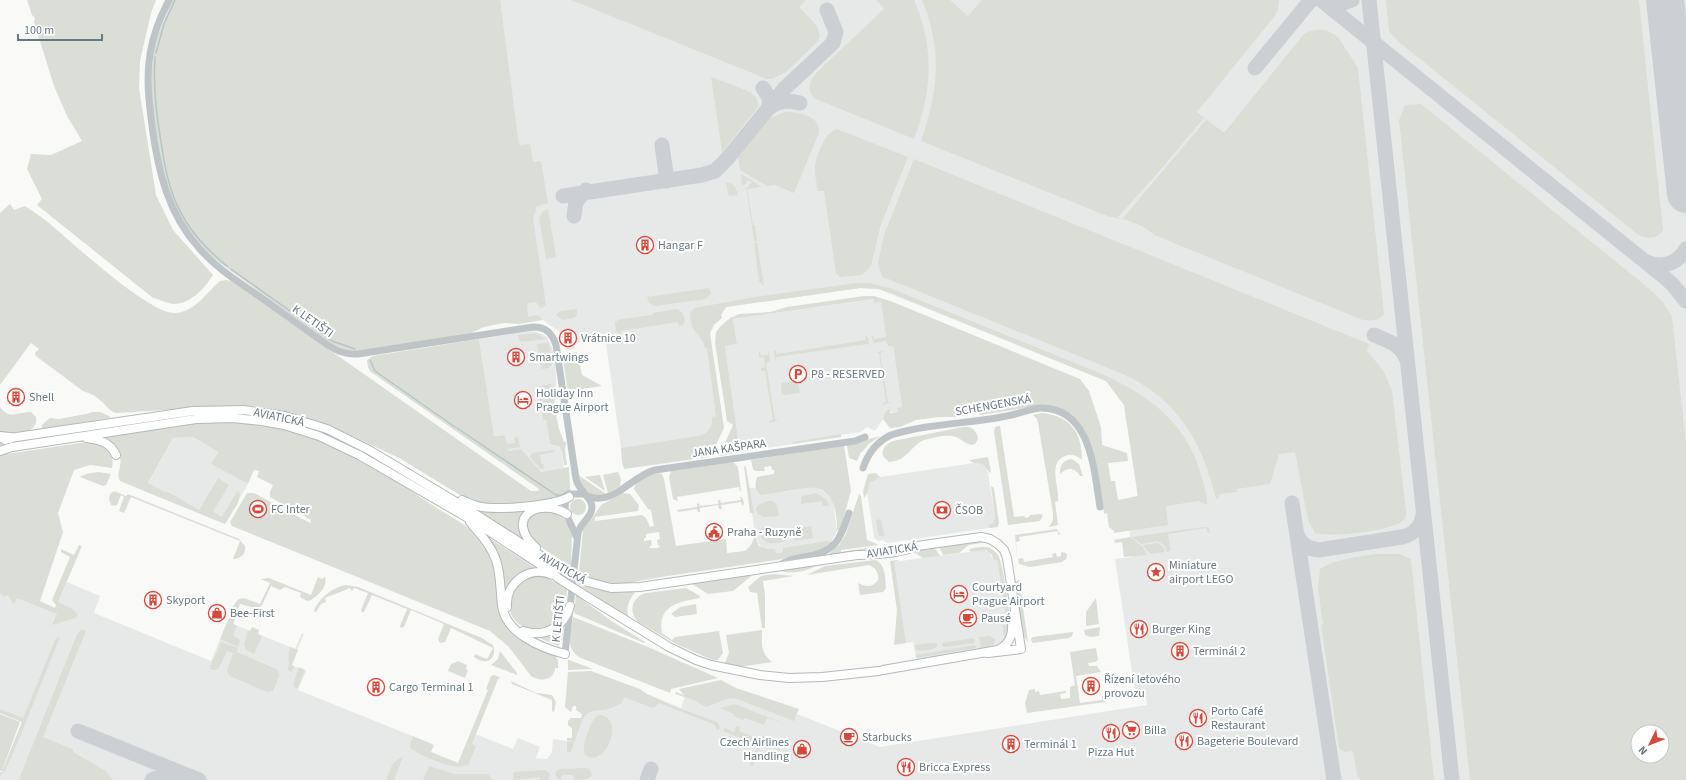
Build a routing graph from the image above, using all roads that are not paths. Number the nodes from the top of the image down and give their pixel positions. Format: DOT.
graph roads {
  1 [pos="169,0"];
  2 [pos="76,437"];
  3 [pos="865,437"];
  4 [pos="6,441"];
  5 [pos="0,447"];
  6 [pos="0,451"];
  7 [pos="116,455"];
  8 [pos="863,468"];
  9 [pos="409,473"];
  10 [pos="575,475"];
  11 [pos="586,495"];
  12 [pos="569,496"];
  13 [pos="603,498"];
  14 [pos="1100,507"];
  15 [pos="592,510"];
  16 [pos="849,513"];
  17 [pos="568,516"];
  18 [pos="587,517"];
  19 [pos="468,519"];
  20 [pos="577,538"];
  21 [pos="550,561"];
  22 [pos="778,567"];
  23 [pos="558,578"];
  24 [pos="1013,598"];
  25 [pos="570,606"];
  26 [pos="523,631"];
  27 [pos="988,652"];
  28 [pos="565,654"];
  1 -- 10 [label="street, K LETIŠTI"];
  2 -- 4 [label="main road, AVIATICKÁ"];
  2 -- 7 [label="main road"];
  2 -- 19 [label="main road, AVIATICKÁ"];
  3 -- 13 [label="street, JANA KAŠPARA"];
  4 -- 5 [label="main road"];
  4 -- 6 [label="main road, AVIATICKÁ"];
  4 -- 9 [label="main road, AVIATICKÁ"];
  8 -- 14 [label="street, SCHENGENSKÁ"];
  9 -- 12 [label="main road"];
  9 -- 21 [label="main road, AVIATICKÁ"];
  10 -- 11 [label="street, K LETIŠTI"];
  10 -- 12 [label="street, K LETIŠTI"];
  11 -- 12 [label="street"];
  11 -- 13 [label="street, JANA KAŠPARA"];
  11 -- 15 [label="street, K LETIŠTI"];
  12 -- 17 [label="street, K LETIŠTI"];
  13 -- 15 [label="street, JANA KAŠPARA"];
  15 -- 18 [label="street, K LETIŠTI"];
  16 -- 22 [label="street"];
  17 -- 18 [label="street"];
  17 -- 20 [label="street, K LETIŠTI"];
  17 -- 21 [label="main road"];
  18 -- 20 [label="street, K LETIŠTI"];
  19 -- 23 [label="main road, AVIATICKÁ"];
  19 -- 28 [label="main road"];
  20 -- 25 [label="street, K LETIŠTI"];
  21 -- 22 [label="main road, AVIATICKÁ, bridge"];
  22 -- 24 [label="main road, AVIATICKÁ"];
  23 -- 26 [label="main road"];
  23 -- 27 [label="main road, AVIATICKÁ, bridge"];
  24 -- 27 [label="main road, AVIATICKÁ"];
  24 -- 27 [label="main road"];
  25 -- 26 [label="main road"];
  25 -- 28 [label="street, K LETIŠTI"];
  26 -- 28 [label="main road"];
}
